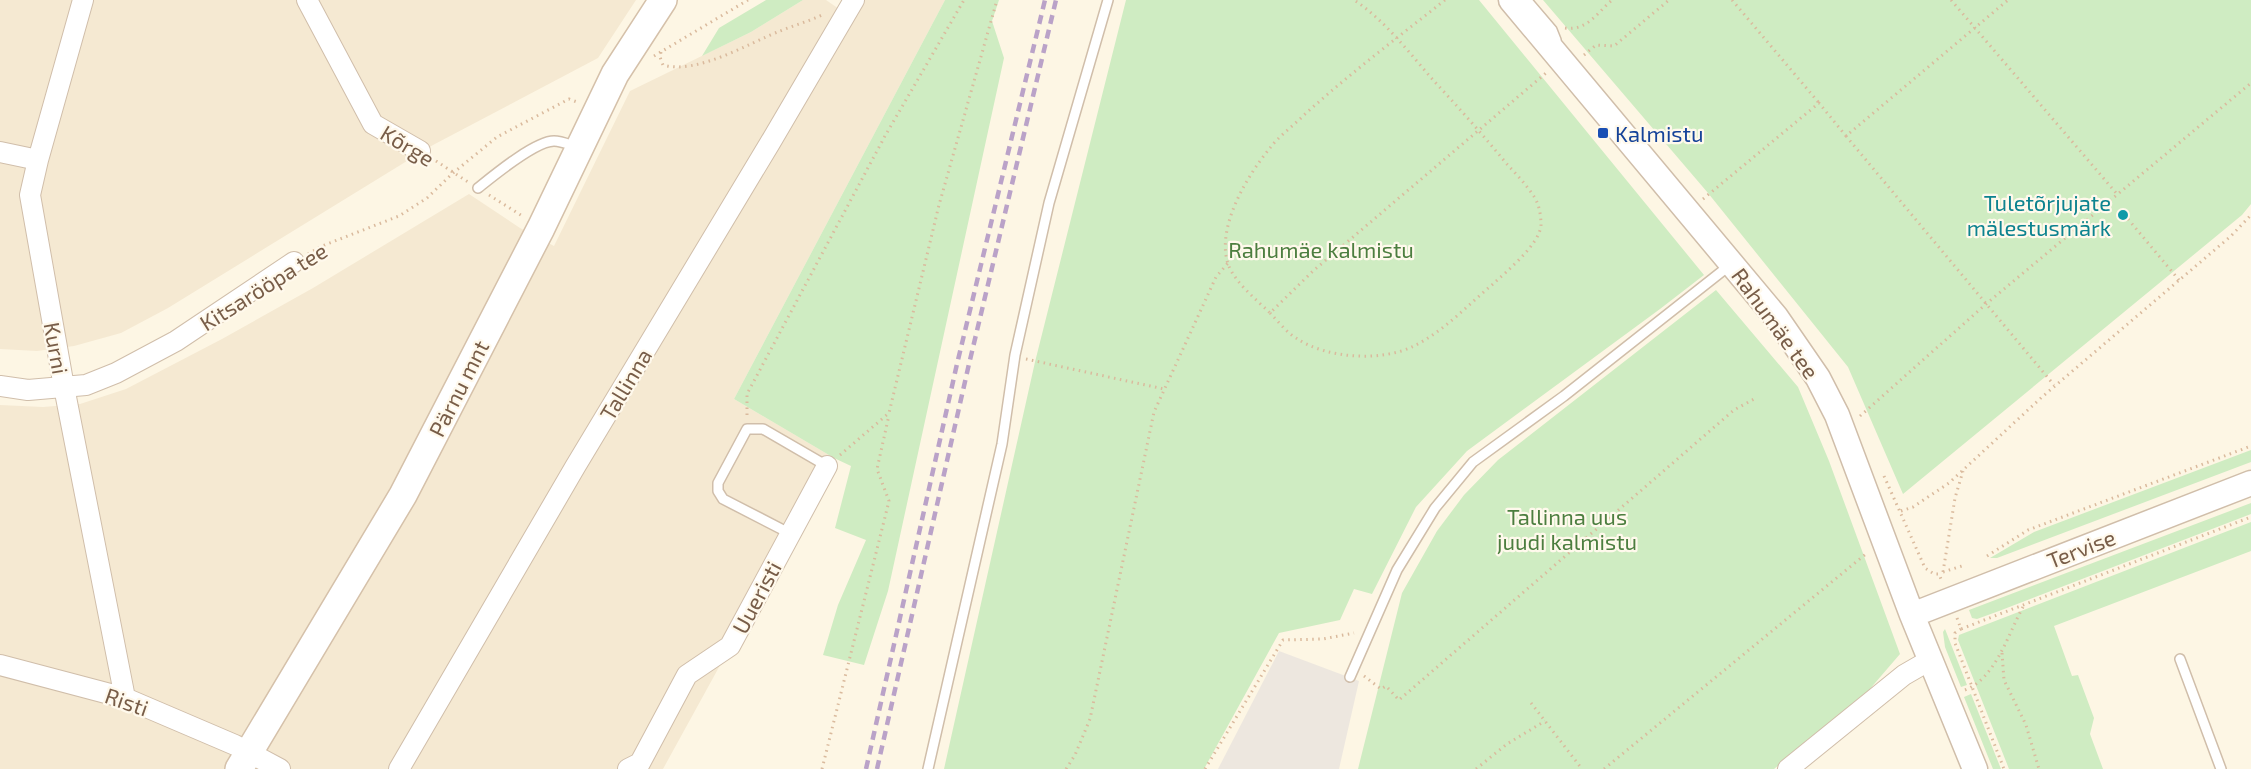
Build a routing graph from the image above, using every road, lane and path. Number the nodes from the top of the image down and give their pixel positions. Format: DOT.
graph roads {
  1 [pos="83,0"];
  2 [pos="307,0"];
  3 [pos="663,0"];
  4 [pos="748,0"];
  5 [pos="854,0"];
  6 [pos="964,0"];
  7 [pos="997,0"];
  8 [pos="1108,0"];
  9 [pos="1354,0"];
  10 [pos="1445,0"];
  11 [pos="1511,0"];
  12 [pos="1526,0"];
  13 [pos="1612,0"];
  14 [pos="1669,0"];
  15 [pos="1732,0"];
  16 [pos="1951,0"];
  17 [pos="2008,0"];
  18 [pos="833,9"];
  19 [pos="1560,27"];
  20 [pos="1975,27"];
  21 [pos="1396,39"];
  22 [pos="661,51"];
  23 [pos="652,57"];
  24 [pos="1571,67"];
  25 [pos="2251,83"];
  26 [pos="569,99"];
  27 [pos="1819,104"];
  28 [pos="1478,129"];
  29 [pos="1846,136"];
  30 [pos="579,148"];
  31 [pos="420,151"];
  32 [pos="0,152"];
  33 [pos="38,160"];
  34 [pos="1635,164"];
  35 [pos="453,173"];
  36 [pos="1658,175"];
  37 [pos="478,188"];
  38 [pos="2117,194"];
  39 [pos="1703,199"];
  40 [pos="2251,215"];
  41 [pos="2128,219"];
  42 [pos="530,221"];
  43 [pos="294,262"];
  44 [pos="1228,263"];
  45 [pos="1732,264"];
  46 [pos="2179,280"];
  47 [pos="1986,304"];
  48 [pos="1270,313"];
  49 [pos="1015,356"];
  50 [pos="0,386"];
  51 [pos="2055,386"];
  52 [pos="64,387"];
  53 [pos="1164,389"];
  54 [pos="1756,398"];
  55 [pos="889,414"];
  56 [pos="1860,416"];
  57 [pos="747,429"];
  58 [pos="2251,446"];
  59 [pos="827,466"];
  60 [pos="1963,470"];
  61 [pos="2251,483"];
  62 [pos="2251,517"];
  63 [pos="789,534"];
  64 [pos="1872,549"];
  65 [pos="1987,555"];
  66 [pos="1965,565"];
  67 [pos="1941,573"];
  68 [pos="1941,579"];
  69 [pos="2024,605"];
  70 [pos="1912,615"];
  71 [pos="1956,616"];
  72 [pos="1961,629"];
  73 [pos="1371,630"];
  74 [pos="2002,653"];
  75 [pos="2180,659"];
  76 [pos="1930,660"];
  77 [pos="0,665"];
  78 [pos="1350,677"];
  79 [pos="1370,681"];
  80 [pos="1972,687"];
  81 [pos="1962,691"];
  82 [pos="125,698"];
  83 [pos="1531,703"];
  84 [pos="1545,721"];
  85 [pos="244,761"];
  86 [pos="280,769"];
  87 [pos="399,769"];
  88 [pos="628,769"];
  89 [pos="822,769"];
  90 [pos="928,769"];
  91 [pos="1066,769"];
  92 [pos="1205,769"];
  93 [pos="1476,769"];
  94 [pos="1582,769"];
  95 [pos="1604,769"];
  96 [pos="1788,769"];
  97 [pos="1975,769"];
  98 [pos="2004,769"];
  99 [pos="2039,769"];
  100 [pos="2221,769"];
  1 -- 33 [label="street, Kurni"];
  2 -- 31 [label="street, Kõrge"];
  3 -- 30 [label="main road, Pärnu mnt"];
  4 -- 22 [label="path"];
  5 -- 87 [label="street, Tallinna"];
  6 -- 57 [label="path"];
  7 -- 55 [label="path"];
  8 -- 49 [label="lane"];
  9 -- 21 [label="path"];
  10 -- 21 [label="path"];
  11 -- 24 [label="street, Rahumäe tee"];
  12 -- 24 [label="lane"];
  13 -- 19 [label="path"];
  14 -- 24 [label="path"];
  15 -- 27 [label="path"];
  16 -- 20 [label="path"];
  17 -- 20 [label="path"];
  18 -- 22 [label="path"];
  20 -- 29 [label="path"];
  20 -- 38 [label="path"];
  21 -- 28 [label="path"];
  21 -- 44 [label="path"];
  22 -- 23 [label="path"];
  24 -- 28 [label="path"];
  24 -- 36 [label="street, Rahumäe tee"];
  25 -- 38 [label="path"];
  26 -- 35 [label="path, Kitsarööpa tee"];
  27 -- 29 [label="path"];
  27 -- 39 [label="path"];
  28 -- 48 [label="path"];
  28 -- 48 [label="path"];
  29 -- 47 [label="path"];
  30 -- 37 [label="lane"];
  30 -- 85 [label="main road, Pärnu mnt"];
  31 -- 35 [label="path, Kõrge"];
  32 -- 33 [label="street"];
  33 -- 52 [label="street, Kurni"];
  34 -- 36 [label="lane"];
  35 -- 37 [label="path, Kõrge"];
  35 -- 43 [label="path, Kitsarööpa tee"];
  36 -- 45 [label="street, Rahumäe tee"];
  37 -- 42 [label="path, Kõrge"];
  38 -- 47 [label="path"];
  40 -- 46 [label="path"];
  41 -- 46 [label="path"];
  43 -- 52 [label="street, Kitsarööpa tee"];
  44 -- 48 [label="path"];
  44 -- 53 [label="path"];
  45 -- 70 [label="street, Rahumäe tee"];
  45 -- 73 [label="lane"];
  46 -- 51 [label="path"];
  47 -- 51 [label="path"];
  47 -- 56 [label="path"];
  49 -- 53 [label="path"];
  49 -- 90 [label="lane"];
  50 -- 52 [label="street, Kitsarööpa tee"];
  51 -- 60 [label="path"];
  52 -- 82 [label="street, Kurni"];
  53 -- 91 [label="path"];
  54 -- 79 [label="path"];
  55 -- 59 [label="path"];
  55 -- 89 [label="path"];
  57 -- 59 [label="lane"];
  57 -- 63 [label="lane"];
  58 -- 65 [label="path"];
  59 -- 63 [label="street, Uueristi"];
  60 -- 67 [label="path"];
  60 -- 67 [label="path"];
  61 -- 70 [label="street, Tervise"];
  62 -- 69 [label="path"];
  63 -- 88 [label="street, Uueristi"];
  64 -- 95 [label="path"];
  66 -- 67 [label="path"];
  67 -- 68 [label="path"];
  69 -- 72 [label="path"];
  69 -- 74 [label="path"];
  70 -- 76 [label="street, Rahumäe tee"];
  71 -- 72 [label="path"];
  72 -- 80 [label="path"];
  73 -- 78 [label="lane"];
  73 -- 92 [label="path"];
  74 -- 80 [label="path"];
  74 -- 99 [label="path"];
  75 -- 100 [label="lane"];
  76 -- 96 [label="street"];
  76 -- 97 [label="street, Rahumäe tee"];
  77 -- 82 [label="street, Risti"];
  80 -- 81 [label="path"];
  80 -- 98 [label="path"];
  82 -- 85 [label="street, Risti"];
  83 -- 84 [label="path"];
  84 -- 93 [label="path"];
  84 -- 94 [label="path"];
  85 -- 86 [label="street"];
}
